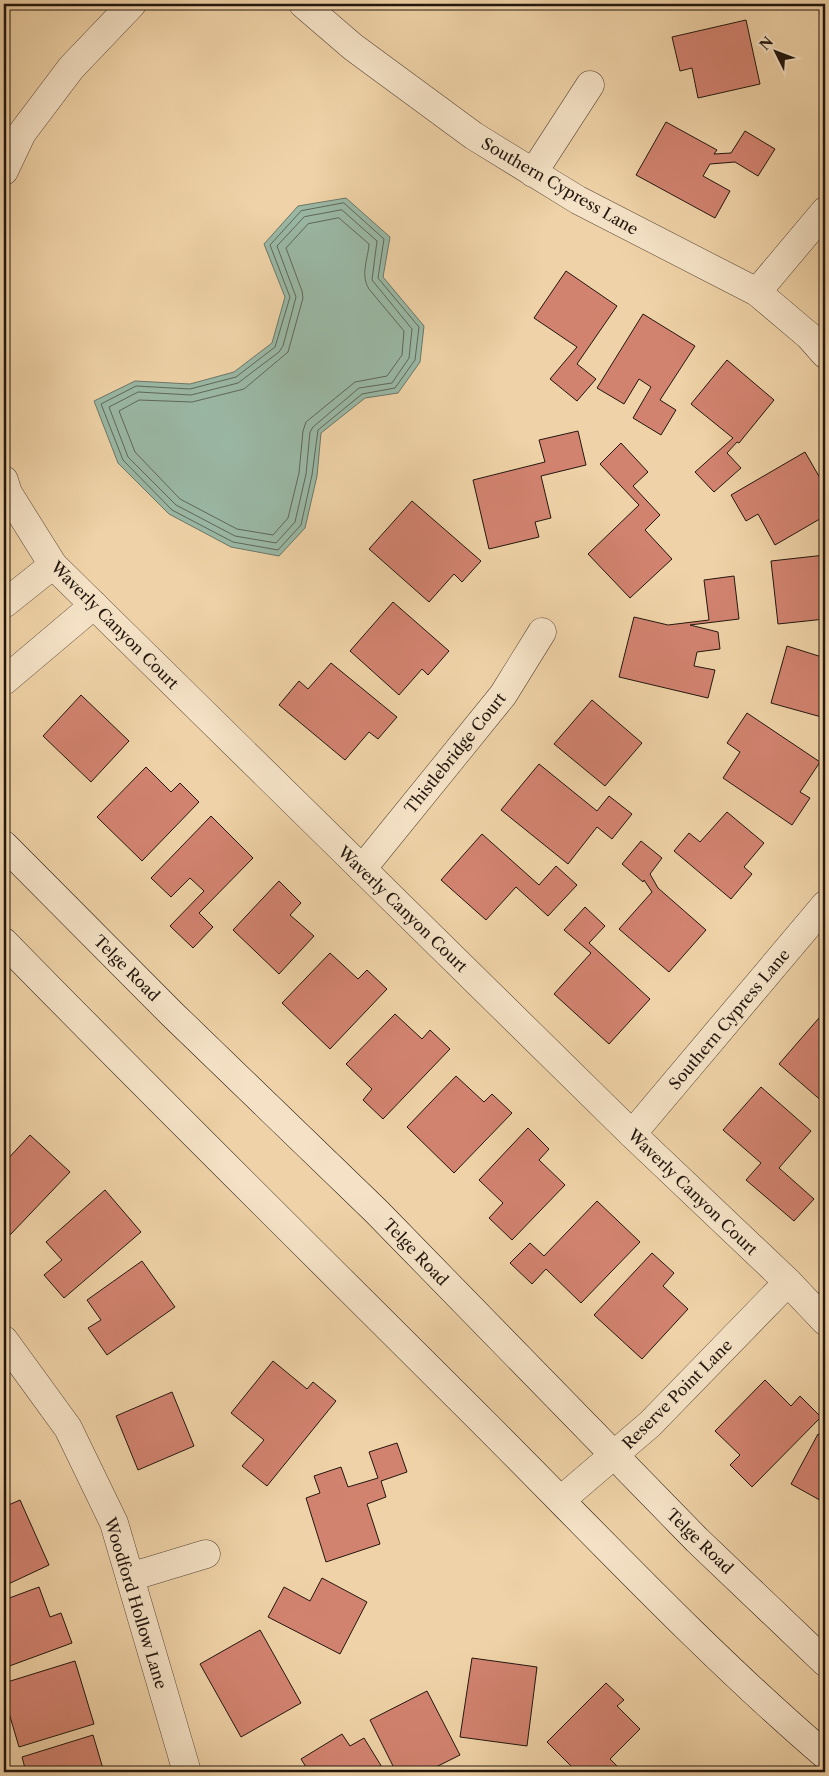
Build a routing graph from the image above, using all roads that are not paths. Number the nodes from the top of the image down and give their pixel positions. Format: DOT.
graph roads {
  1 [pos="132,4"];
  2 [pos="303,4"];
  3 [pos="590,85"];
  4 [pos="4,171"];
  5 [pos="533,173"];
  6 [pos="825,211"];
  7 [pos="757,292"];
  8 [pos="825,354"];
  9 [pos="4,480"];
  10 [pos="53,565"];
  11 [pos="4,604"];
  12 [pos="94,606"];
  13 [pos="542,632"];
  14 [pos="4,681"];
  15 [pos="4,845"];
  16 [pos="362,869"];
  17 [pos="825,905"];
  18 [pos="4,942"];
  19 [pos="632,1134"];
  20 [pos="788,1282"];
  21 [pos="825,1321"];
  22 [pos="4,1340"];
  23 [pos="614,1456"];
  24 [pos="561,1500"];
  25 [pos="206,1554"];
  26 [pos="130,1577"];
  27 [pos="825,1662"];
  28 [pos="825,1755"];
  29 [pos="187,1772"];
  1 -- 4 [label="street"];
  2 -- 5 [label="street, Southern Cypress Lane"];
  3 -- 5 [label="street"];
  5 -- 7 [label="street, Southern Cypress Lane"];
  6 -- 7 [label="street"];
  7 -- 8 [label="street, Southern Cypress Lane"];
  9 -- 10 [label="street, Waverly Canyon Court"];
  10 -- 11 [label="street"];
  10 -- 12 [label="street, Waverly Canyon Court"];
  12 -- 14 [label="street"];
  12 -- 16 [label="street, Waverly Canyon Court"];
  13 -- 16 [label="street, Thistlebridge Court"];
  15 -- 23 [label="street, Telge Road"];
  16 -- 19 [label="street, Waverly Canyon Court"];
  17 -- 19 [label="street, Southern Cypress Lane"];
  18 -- 24 [label="street"];
  19 -- 20 [label="street, Waverly Canyon Court"];
  20 -- 21 [label="street, Waverly Canyon Court"];
  20 -- 23 [label="street, Reserve Point Lane"];
  22 -- 26 [label="street, Woodford Hollow Lane"];
  23 -- 24 [label="street, Reserve Point Lane"];
  23 -- 27 [label="street, Telge Road"];
  24 -- 28 [label="street"];
  25 -- 26 [label="street"];
  26 -- 29 [label="street, Woodford Hollow Lane"];
}
